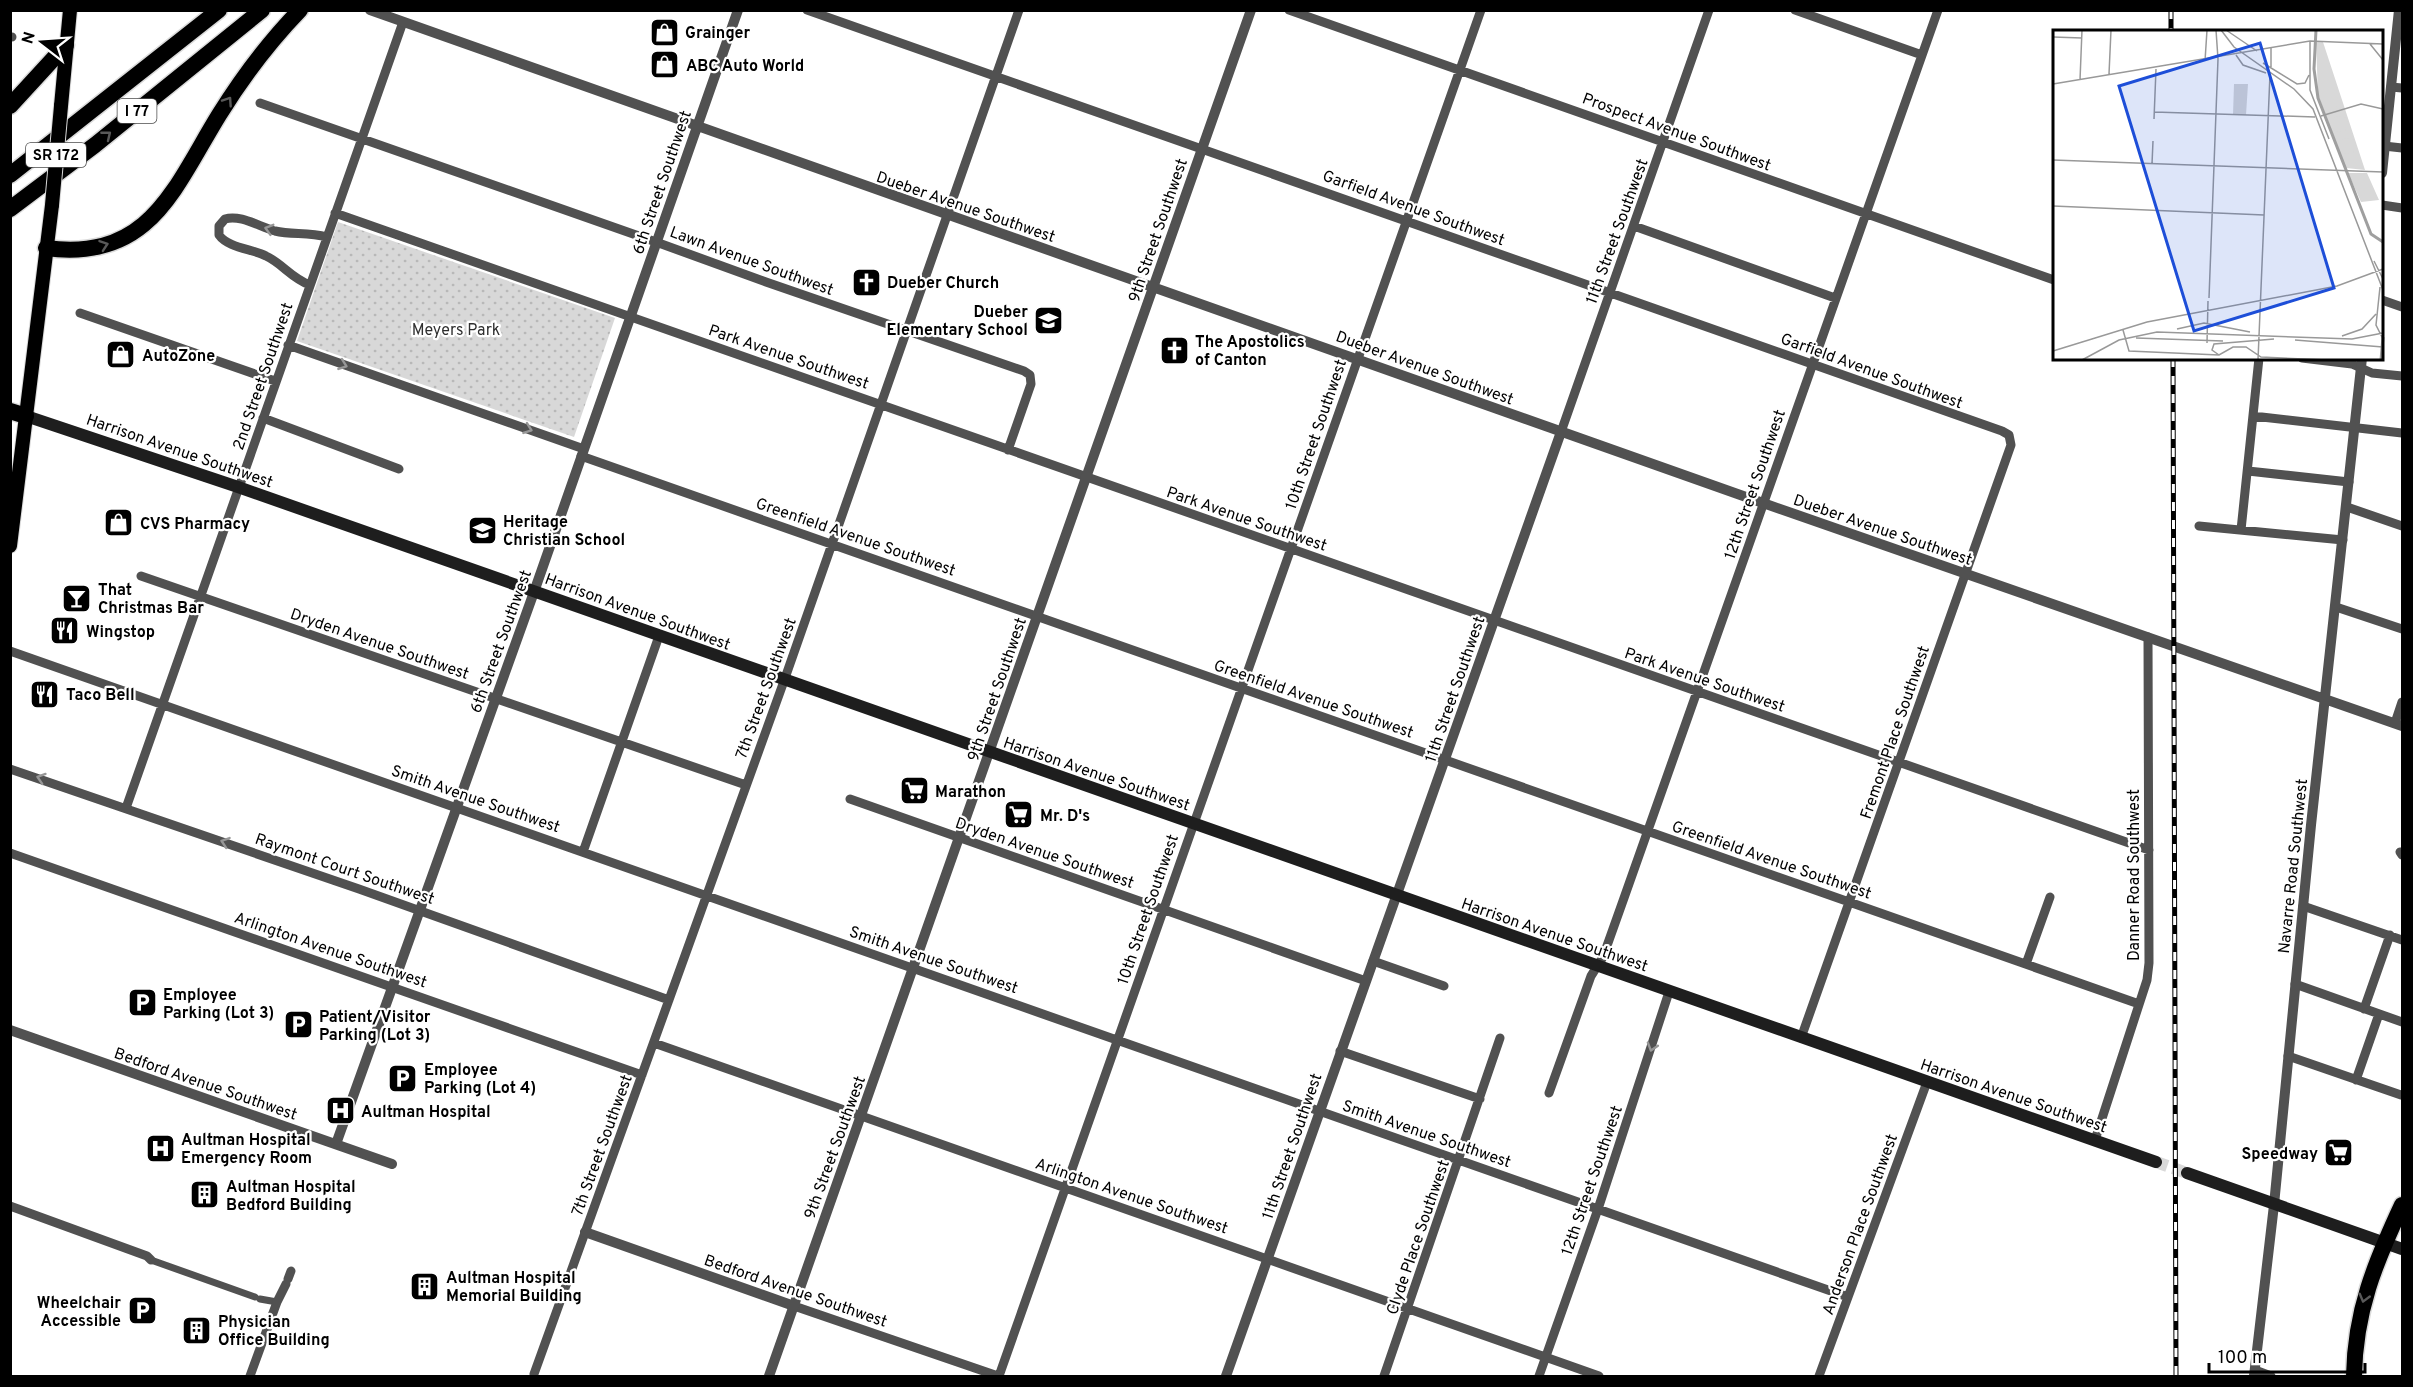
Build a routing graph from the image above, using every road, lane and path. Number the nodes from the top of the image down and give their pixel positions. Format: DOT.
graph roads {
  1 [pos="70,10"];
  2 [pos="212,10"];
  3 [pos="219,10"];
  4 [pos="262,10"];
  5 [pos="300,10"];
  6 [pos="370,10"];
  7 [pos="738,10"];
  8 [pos="807,10"];
  9 [pos="1019,10"];
  10 [pos="1251,10"];
  11 [pos="1289,10"];
  12 [pos="1480,10"];
  13 [pos="1709,10"];
  14 [pos="1795,10"];
  15 [pos="1938,10"];
  16 [pos="2399,10"];
  17 [pos="403,22"];
  18 [pos="2400,27"];
  19 [pos="177,44"];
  20 [pos="66,45"];
  21 [pos="1922,55"];
  22 [pos="1460,70"];
  23 [pos="996,77"];
  24 [pos="2391,87"];
  25 [pos="2403,88"];
  26 [pos="260,103"];
  27 [pos="10,106"];
  28 [pos="696,126"];
  29 [pos="2384,132"];
  30 [pos="361,140"];
  31 [pos="1664,142"];
  32 [pos="2384,146"];
  33 [pos="1202,148"];
  34 [pos="2403,148"];
  35 [pos="2383,160"];
  36 [pos="10,175"];
  37 [pos="2383,205"];
  38 [pos="2403,208"];
  39 [pos="10,209"];
  40 [pos="335,213"];
  41 [pos="1866,214"];
  42 [pos="947,215"];
  43 [pos="1406,221"];
  44 [pos="1634,226"];
  45 [pos="327,237"];
  46 [pos="656,242"];
  47 [pos="46,248"];
  48 [pos="2053,279"];
  49 [pos="310,285"];
  50 [pos="1153,287"];
  51 [pos="1610,293"];
  52 [pos="1835,298"];
  53 [pos="2383,300"];
  54 [pos="2403,307"];
  55 [pos="80,313"];
  56 [pos="631,316"];
  57 [pos="907,331"];
  58 [pos="288,345"];
  59 [pos="1357,359"];
  60 [pos="2259,360"];
  61 [pos="2319,360"];
  62 [pos="2362,363"];
  63 [pos="1812,365"];
  64 [pos="2403,376"];
  65 [pos="275,381"];
  66 [pos="881,404"];
  67 [pos="18,414"];
  68 [pos="2253,416"];
  69 [pos="263,418"];
  70 [pos="2355,427"];
  71 [pos="1561,432"];
  72 [pos="2403,433"];
  73 [pos="2009,435"];
  74 [pos="1008,450"];
  75 [pos="582,452"];
  76 [pos="399,469"];
  77 [pos="2248,471"];
  78 [pos="1086,477"];
  79 [pos="2349,482"];
  80 [pos="238,487"];
  81 [pos="1763,503"];
  82 [pos="2347,507"];
  83 [pos="2199,526"];
  84 [pos="2403,526"];
  85 [pos="2241,530"];
  86 [pos="11,540"];
  87 [pos="2343,540"];
  88 [pos="832,544"];
  89 [pos="10,546"];
  90 [pos="1290,549"];
  91 [pos="1966,573"];
  92 [pos="141,576"];
  93 [pos="534,592"];
  94 [pos="201,596"];
  95 [pos="2336,607"];
  96 [pos="1037,617"];
  97 [pos="1494,621"];
  98 [pos="2403,629"];
  99 [pos="659,636"];
  100 [pos="2148,637"];
  101 [pos="10,651"];
  102 [pos="784,681"];
  103 [pos="1241,689"];
  104 [pos="1697,692"];
  105 [pos="2326,698"];
  106 [pos="496,699"];
  107 [pos="2403,702"];
  108 [pos="164,704"];
  109 [pos="2399,724"];
  110 [pos="622,743"];
  111 [pos="989,753"];
  112 [pos="1445,760"];
  113 [pos="1899,763"];
  114 [pos="10,769"];
  115 [pos="746,785"];
  116 [pos="850,799"];
  117 [pos="456,807"];
  118 [pos="126,808"];
  119 [pos="1193,824"];
  120 [pos="1648,831"];
  121 [pos="959,838"];
  122 [pos="2149,850"];
  123 [pos="583,852"];
  124 [pos="10,853"];
  125 [pos="706,896"];
  126 [pos="1397,896"];
  127 [pos="2050,897"];
  128 [pos="1850,903"];
  129 [pos="2303,906"];
  130 [pos="419,910"];
  131 [pos="1164,910"];
  132 [pos="2390,935"];
  133 [pos="2403,940"];
  134 [pos="1373,961"];
  135 [pos="2026,964"];
  136 [pos="1597,966"];
  137 [pos="914,968"];
  138 [pos="1366,981"];
  139 [pos="2295,984"];
  140 [pos="1444,986"];
  141 [pos="392,987"];
  142 [pos="1669,992"];
  143 [pos="669,1000"];
  144 [pos="2139,1004"];
  145 [pos="2364,1009"];
  146 [pos="2379,1014"];
  147 [pos="2403,1022"];
  148 [pos="10,1029"];
  149 [pos="1500,1038"];
  150 [pos="1801,1038"];
  151 [pos="1117,1040"];
  152 [pos="654,1043"];
  153 [pos="1340,1051"];
  154 [pos="2288,1056"];
  155 [pos="642,1075"];
  156 [pos="2356,1080"];
  157 [pos="1926,1082"];
  158 [pos="1549,1093"];
  159 [pos="2402,1095"];
  160 [pos="1480,1099"];
  161 [pos="1319,1111"];
  162 [pos="861,1116"];
  163 [pos="2094,1140"];
  164 [pos="336,1144"];
  165 [pos="1459,1160"];
  166 [pos="2156,1162"];
  167 [pos="392,1164"];
  168 [pos="2187,1173"];
  169 [pos="1065,1188"];
  170 [pos="2274,1205"];
  171 [pos="2403,1205"];
  172 [pos="10,1206"];
  173 [pos="1598,1209"];
  174 [pos="585,1232"];
  175 [pos="2384,1243"];
  176 [pos="2403,1249"];
  177 [pos="1267,1258"];
  178 [pos="151,1260"];
  179 [pos="288,1278"];
  180 [pos="1848,1297"];
  181 [pos="277,1302"];
  182 [pos="794,1306"];
  183 [pos="1408,1308"];
  184 [pos="1545,1358"];
  185 [pos="534,1374"];
  186 [pos="2254,1374"];
  187 [pos="250,1377"];
  188 [pos="769,1377"];
  189 [pos="998,1377"];
  190 [pos="1226,1377"];
  191 [pos="1384,1377"];
  192 [pos="1539,1377"];
  193 [pos="1599,1377"];
  194 [pos="1819,1377"];
  195 [pos="2271,1377"];
  196 [pos="2354,1377"];
  1 -- 20 [label="main road, SR 172"];
  2 -- 19 [label="highway"];
  3 -- 19 [label="highway, I 77"];
  39 -- 4 [label="highway, I 77, one-way"];
  47 -- 5 [label="highway, one-way"];
  6 -- 17 [label="street, Dueber Avenue Southwest"];
  7 -- 28 [label="street, 6th Street Southwest"];
  8 -- 23 [label="street, Garfield Avenue Southwest"];
  9 -- 23 [label="street, 7th Street Southwest"];
  10 -- 33 [label="street, 9th Street Southwest"];
  11 -- 22 [label="street, Prospect Avenue Southwest"];
  12 -- 22 [label="street, 10th Street Southwest"];
  13 -- 31 [label="street, 11th Street Southwest"];
  14 -- 21 [label="street"];
  15 -- 21 [label="street, 12th Street Southwest"];
  16 -- 18 [label="street"];
  17 -- 28 [label="street, Dueber Avenue Southwest"];
  17 -- 30 [label="street, 2nd Street Southwest"];
  18 -- 24 [label="street"];
  19 -- 36 [label="highway, I 77"];
  20 -- 27 [label="highway"];
  20 -- 47 [label="main road, SR 172, bridge"];
  21 -- 41 [label="street, 12th Street Southwest"];
  22 -- 31 [label="street, Prospect Avenue Southwest"];
  22 -- 43 [label="street, 10th Street Southwest"];
  23 -- 33 [label="street, Garfield Avenue Southwest"];
  23 -- 42 [label="street, 7th Street Southwest"];
  24 -- 25 [label="street"];
  24 -- 29 [label="street"];
  26 -- 30 [label="street, Lawn Avenue Southwest"];
  28 -- 42 [label="street, Dueber Avenue Southwest"];
  28 -- 46 [label="street, 6th Street Southwest"];
  29 -- 32 [label="street"];
  30 -- 40 [label="street, 2nd Street Southwest"];
  30 -- 46 [label="street, Lawn Avenue Southwest"];
  31 -- 41 [label="street, Prospect Avenue Southwest"];
  31 -- 44 [label="street, 11th Street Southwest"];
  32 -- 34 [label="street"];
  32 -- 35 [label="street"];
  33 -- 43 [label="street, Garfield Avenue Southwest"];
  33 -- 50 [label="street, 9th Street Southwest"];
  37 -- 38 [label="street"];
  40 -- 45 [label="street, 2nd Street Southwest"];
  40 -- 56 [label="street, Park Avenue Southwest"];
  41 -- 48 [label="street, Prospect Avenue Southwest"];
  41 -- 52 [label="street, 12th Street Southwest"];
  42 -- 50 [label="street, Dueber Avenue Southwest"];
  42 -- 57 [label="street, 7th Street Southwest"];
  43 -- 51 [label="street, Garfield Avenue Southwest"];
  43 -- 59 [label="street, 10th Street Southwest"];
  44 -- 51 [label="street, 11th Street Southwest"];
  44 -- 52 [label="street"];
  45 -- 49 [label="street, 2nd Street Southwest"];
  45 -- 49 [label="street, one-way"];
  46 -- 56 [label="street, 6th Street Southwest"];
  46 -- 57 [label="street, Lawn Avenue Southwest"];
  47 -- 67 [label="main road, SR 172"];
  49 -- 58 [label="street, 2nd Street Southwest"];
  50 -- 59 [label="street, Dueber Avenue Southwest"];
  50 -- 78 [label="street, 9th Street Southwest"];
  51 -- 63 [label="street, Garfield Avenue Southwest"];
  51 -- 71 [label="street, 11th Street Southwest"];
  52 -- 63 [label="street, 12th Street Southwest"];
  53 -- 54 [label="street"];
  55 -- 65 [label="street"];
  56 -- 66 [label="street, Park Avenue Southwest"];
  56 -- 75 [label="street, 6th Street Southwest"];
  57 -- 66 [label="street, 7th Street Southwest"];
  57 -- 74 [label="street, Lawn Avenue Southwest"];
  58 -- 65 [label="street, 2nd Street Southwest"];
  58 -- 75 [label="street, Greenfield Avenue Southwest, one-way"];
  59 -- 71 [label="street, Dueber Avenue Southwest"];
  59 -- 90 [label="street, 10th Street Southwest"];
  60 -- 68 [label="street"];
  61 -- 62 [label="street"];
  62 -- 64 [label="street"];
  62 -- 70 [label="street, Navarre Road Southwest"];
  63 -- 73 [label="street, Garfield Avenue Southwest"];
  63 -- 81 [label="street, 12th Street Southwest"];
  65 -- 69 [label="street, 2nd Street Southwest"];
  66 -- 74 [label="street, Park Avenue Southwest"];
  66 -- 88 [label="street, 7th Street Southwest"];
  67 -- 80 [label="main road, Harrison Avenue Southwest"];
  67 -- 86 [label="main road, SR 172"];
  68 -- 70 [label="street"];
  68 -- 77 [label="street"];
  69 -- 76 [label="street"];
  69 -- 80 [label="street, 2nd Street Southwest"];
  70 -- 72 [label="street"];
  70 -- 79 [label="street, Navarre Road Southwest"];
  71 -- 81 [label="street, Dueber Avenue Southwest"];
  71 -- 97 [label="street, 11th Street Southwest"];
  73 -- 91 [label="street, Fremont Place Southwest"];
  74 -- 78 [label="street, Park Avenue Southwest"];
  75 -- 88 [label="street, Greenfield Avenue Southwest"];
  75 -- 93 [label="street, 6th Street Southwest"];
  77 -- 79 [label="street"];
  77 -- 85 [label="street"];
  78 -- 90 [label="street, Park Avenue Southwest"];
  78 -- 96 [label="street, 9th Street Southwest"];
  79 -- 82 [label="street, Navarre Road Southwest"];
  80 -- 93 [label="main road, Harrison Avenue Southwest"];
  80 -- 94 [label="street, 2nd Street Southwest"];
  81 -- 91 [label="street, Dueber Avenue Southwest"];
  81 -- 104 [label="street, 12th Street Southwest"];
  82 -- 84 [label="street"];
  82 -- 87 [label="street, Navarre Road Southwest"];
  83 -- 85 [label="street"];
  85 -- 87 [label="street"];
  86 -- 89 [label="main road, SR 172"];
  87 -- 95 [label="street, Navarre Road Southwest"];
  88 -- 96 [label="street, Greenfield Avenue Southwest"];
  88 -- 102 [label="street, 7th Street Southwest"];
  90 -- 97 [label="street, Park Avenue Southwest"];
  90 -- 103 [label="street, 10th Street Southwest"];
  91 -- 100 [label="street, Dueber Avenue Southwest"];
  91 -- 113 [label="street, Fremont Place Southwest"];
  92 -- 94 [label="street, Dryden Avenue Southwest"];
  93 -- 99 [label="main road, Harrison Avenue Southwest"];
  93 -- 106 [label="street, 6th Street Southwest"];
  94 -- 106 [label="street, Dryden Avenue Southwest"];
  94 -- 108 [label="street, 2nd Street Southwest"];
  95 -- 98 [label="street"];
  95 -- 105 [label="street, Navarre Road Southwest"];
  96 -- 103 [label="street, Greenfield Avenue Southwest"];
  96 -- 111 [label="street, 9th Street Southwest"];
  97 -- 104 [label="street, Park Avenue Southwest"];
  97 -- 112 [label="street, 11th Street Southwest"];
  99 -- 102 [label="main road, Harrison Avenue Southwest"];
  99 -- 110 [label="street"];
  100 -- 105 [label="street, Dueber Avenue Southwest"];
  100 -- 122 [label="street, Danner Road Southwest"];
  101 -- 108 [label="street, Smith Avenue Southwest"];
  102 -- 111 [label="main road, Harrison Avenue Southwest"];
  102 -- 115 [label="street, 7th Street Southwest"];
  103 -- 112 [label="street, Greenfield Avenue Southwest"];
  103 -- 119 [label="street, 10th Street Southwest"];
  104 -- 113 [label="street, Park Avenue Southwest"];
  104 -- 120 [label="street, 12th Street Southwest"];
  105 -- 109 [label="street, Dueber Avenue Southwest"];
  105 -- 129 [label="street, Navarre Road Southwest"];
  106 -- 110 [label="street, Dryden Avenue Southwest"];
  106 -- 117 [label="street, 6th Street Southwest"];
  107 -- 109 [label="street"];
  108 -- 117 [label="street, Smith Avenue Southwest"];
  108 -- 118 [label="street, 2nd Street Southwest"];
  110 -- 115 [label="street, Dryden Avenue Southwest"];
  110 -- 123 [label="street"];
  111 -- 119 [label="main road, Harrison Avenue Southwest"];
  111 -- 121 [label="street, 9th Street Southwest"];
  112 -- 120 [label="street, Greenfield Avenue Southwest"];
  112 -- 126 [label="street, 11th Street Southwest"];
  113 -- 122 [label="street, Park Avenue Southwest"];
  113 -- 128 [label="street, Fremont Place Southwest"];
  118 -- 114 [label="street, Raymont Court Southwest, one-way"];
  115 -- 125 [label="street, 7th Street Southwest"];
  116 -- 121 [label="street, Dryden Avenue Southwest"];
  117 -- 123 [label="street, Smith Avenue Southwest"];
  117 -- 130 [label="street, 6th Street Southwest"];
  130 -- 118 [label="street, Raymont Court Southwest, one-way"];
  119 -- 126 [label="main road, Harrison Avenue Southwest"];
  119 -- 131 [label="street, 10th Street Southwest"];
  120 -- 128 [label="street, Greenfield Avenue Southwest"];
  120 -- 136 [label="street, 12th Street Southwest"];
  121 -- 131 [label="street, Dryden Avenue Southwest"];
  121 -- 137 [label="street, 9th Street Southwest"];
  122 -- 144 [label="street, Danner Road Southwest"];
  123 -- 125 [label="street, Smith Avenue Southwest"];
  124 -- 141 [label="street, Arlington Avenue Southwest"];
  125 -- 137 [label="street, Smith Avenue Southwest"];
  125 -- 143 [label="street, 7th Street Southwest"];
  126 -- 134 [label="street, 11th Street Southwest"];
  126 -- 136 [label="main road, Harrison Avenue Southwest"];
  127 -- 135 [label="street"];
  128 -- 135 [label="street, Greenfield Avenue Southwest"];
  128 -- 150 [label="street, Fremont Place Southwest"];
  129 -- 132 [label="street"];
  129 -- 139 [label="street, Navarre Road Southwest"];
  130 -- 141 [label="street, 6th Street Southwest"];
  130 -- 143 [label="street, Raymont Court Southwest"];
  131 -- 138 [label="street, Dryden Avenue Southwest"];
  131 -- 151 [label="street, 10th Street Southwest"];
  132 -- 133 [label="street"];
  132 -- 145 [label="street"];
  134 -- 138 [label="street, 11th Street Southwest"];
  134 -- 140 [label="street"];
  135 -- 144 [label="street, Greenfield Avenue Southwest"];
  136 -- 142 [label="main road, Harrison Avenue Southwest"];
  136 -- 158 [label="street, 12th Street Southwest"];
  137 -- 151 [label="street, Smith Avenue Southwest"];
  137 -- 162 [label="street, 9th Street Southwest"];
  138 -- 153 [label="street, 11th Street Southwest"];
  139 -- 145 [label="street"];
  139 -- 154 [label="street, Navarre Road Southwest"];
  141 -- 155 [label="street, Arlington Avenue Southwest"];
  141 -- 164 [label="street, 6th Street Southwest"];
  142 -- 150 [label="main road, Harrison Avenue Southwest"];
  142 -- 173 [label="street, 12th Street Southwest, one-way"];
  143 -- 152 [label="street, 7th Street Southwest"];
  144 -- 163 [label="street, Danner Road Southwest"];
  145 -- 146 [label="street"];
  146 -- 147 [label="street"];
  146 -- 156 [label="street"];
  148 -- 164 [label="street, Bedford Avenue Southwest"];
  149 -- 160 [label="street, Clyde Place Southwest"];
  150 -- 157 [label="main road, Harrison Avenue Southwest"];
  151 -- 161 [label="street, Smith Avenue Southwest"];
  151 -- 169 [label="street, 10th Street Southwest"];
  152 -- 155 [label="street, 7th Street Southwest"];
  152 -- 162 [label="street, Arlington Avenue Southwest"];
  153 -- 160 [label="street"];
  153 -- 161 [label="street, 11th Street Southwest"];
  154 -- 156 [label="street"];
  154 -- 170 [label="street, Navarre Road Southwest"];
  155 -- 174 [label="street, 7th Street Southwest"];
  156 -- 159 [label="street"];
  157 -- 163 [label="main road, Harrison Avenue Southwest"];
  157 -- 180 [label="street, Anderson Place Southwest"];
  160 -- 165 [label="street, Clyde Place Southwest"];
  161 -- 165 [label="street, Smith Avenue Southwest"];
  161 -- 177 [label="street, 11th Street Southwest"];
  162 -- 169 [label="street, Arlington Avenue Southwest"];
  162 -- 182 [label="street, 9th Street Southwest"];
  163 -- 166 [label="main road, Harrison Avenue Southwest"];
  164 -- 167 [label="street, Bedford Avenue Southwest"];
  165 -- 173 [label="street, Smith Avenue Southwest"];
  165 -- 183 [label="street, Clyde Place Southwest"];
  168 -- 170 [label="main road"];
  169 -- 177 [label="street, Arlington Avenue Southwest"];
  169 -- 189 [label="street, 10th Street Southwest"];
  170 -- 175 [label="main road"];
  170 -- 186 [label="street, Navarre Road Southwest"];
  171 -- 175 [label="highway"];
  172 -- 178 [label="street"];
  173 -- 180 [label="street, Smith Avenue Southwest"];
  173 -- 184 [label="street, 12th Street Southwest"];
  174 -- 182 [label="street, Bedford Avenue Southwest"];
  174 -- 185 [label="street, 7th Street Southwest"];
  175 -- 176 [label="main road"];
  175 -- 196 [label="highway, one-way"];
  177 -- 183 [label="street, Arlington Avenue Southwest"];
  177 -- 190 [label="street, 11th Street Southwest"];
  178 -- 181 [label="street"];
  179 -- 181 [label="street"];
  180 -- 194 [label="street, Anderson Place Southwest"];
  181 -- 187 [label="street"];
  182 -- 188 [label="street, 9th Street Southwest"];
  182 -- 189 [label="street, Bedford Avenue Southwest"];
  183 -- 184 [label="street, Arlington Avenue Southwest"];
  183 -- 191 [label="street, Clyde Place Southwest"];
  184 -- 192 [label="street, 12th Street Southwest"];
  184 -- 193 [label="street, Arlington Avenue Southwest"];
  186 -- 195 [label="street"];
}
